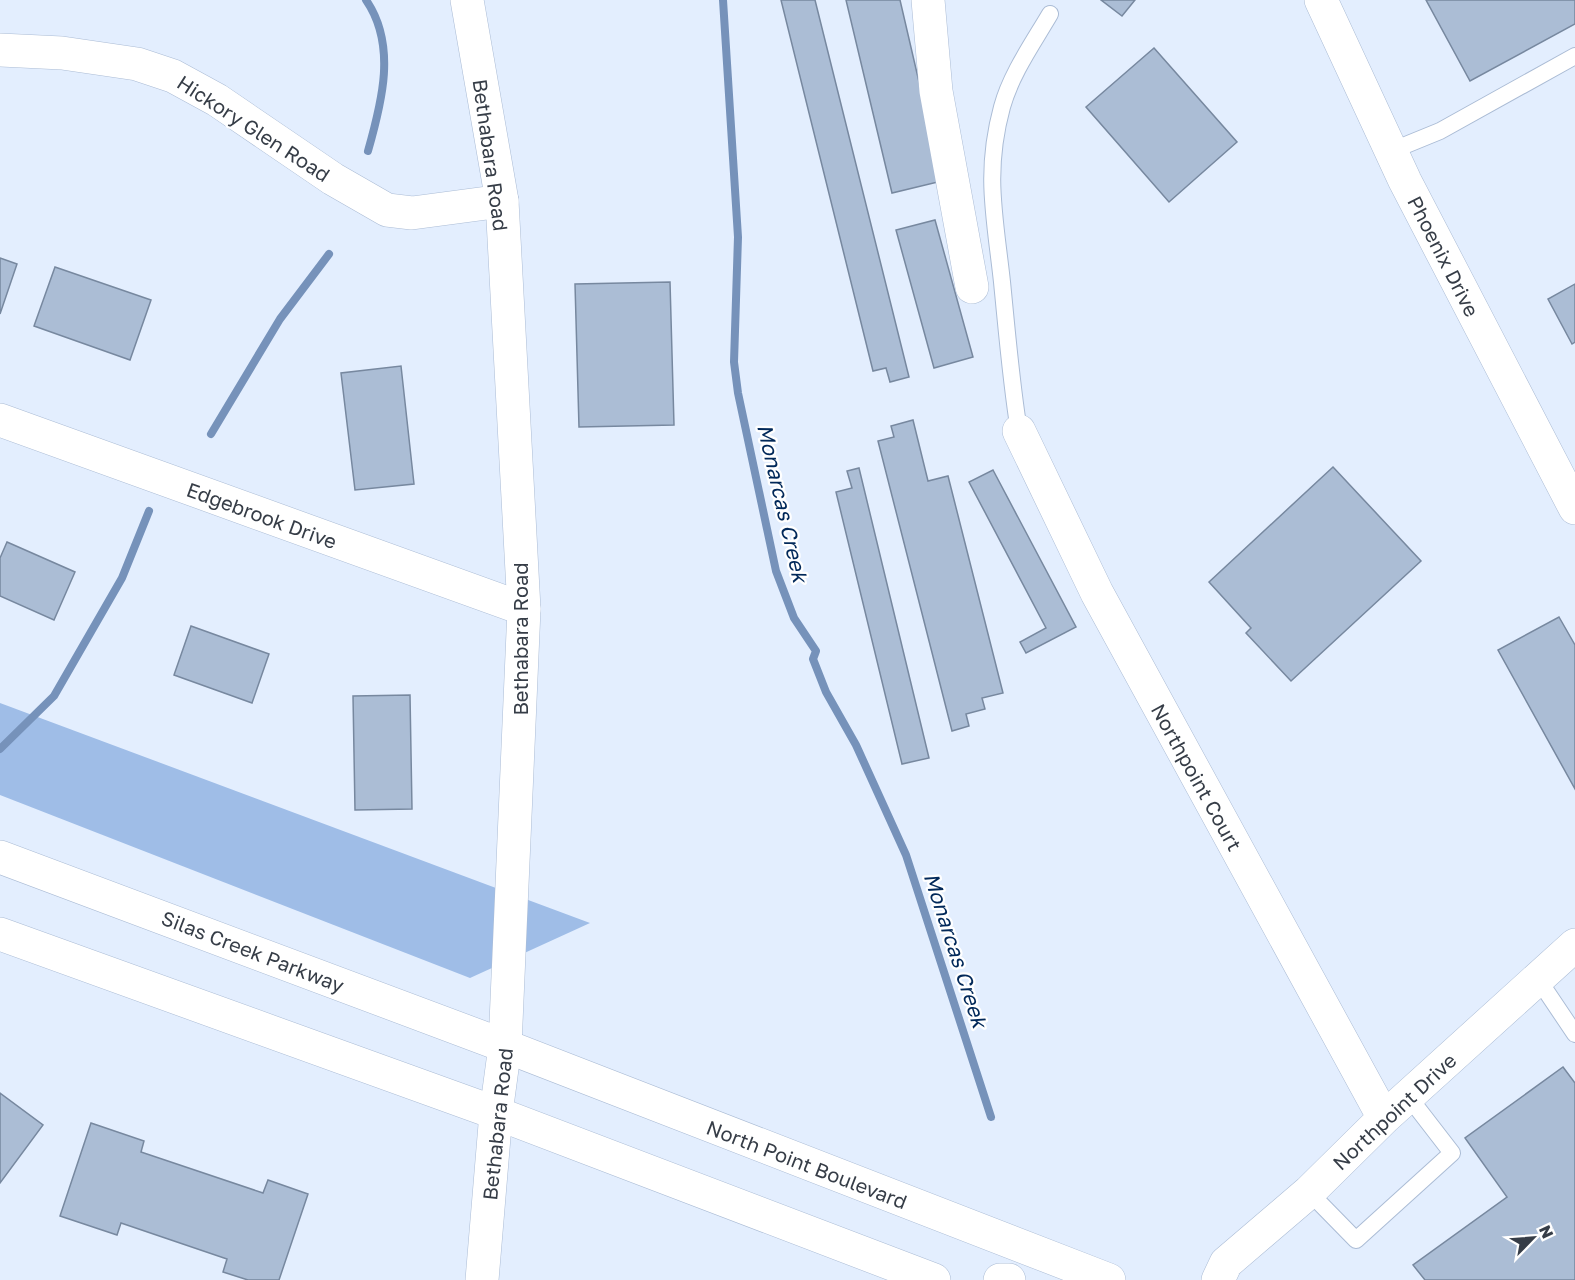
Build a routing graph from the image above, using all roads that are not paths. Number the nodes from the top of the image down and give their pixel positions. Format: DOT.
graph roads {
  1 [pos="467,0"];
  2 [pos="928,0"];
  3 [pos="1321,0"];
  4 [pos="1050,14"];
  5 [pos="0,50"];
  6 [pos="1575,56"];
  7 [pos="1391,151"];
  8 [pos="502,201"];
  9 [pos="972,287"];
  10 [pos="0,420"];
  11 [pos="1019,431"];
  12 [pos="1575,508"];
  13 [pos="524,609"];
  14 [pos="0,856"];
  15 [pos="0,934"];
  16 [pos="1575,945"];
  17 [pos="1538,979"];
  18 [pos="1575,1034"];
  19 [pos="506,1046"];
  20 [pos="1408,1096"];
  21 [pos="496,1113"];
  22 [pos="1384,1118"];
  23 [pos="1309,1192"];
  24 [pos="482,1280"];
  25 [pos="934,1280"];
  26 [pos="1000,1280"];
  27 [pos="1009,1280"];
  28 [pos="1109,1280"];
  29 [pos="1218,1280"];
  1 -- 8 [label="street, Bethabara Road"];
  2 -- 9 [label="street"];
  3 -- 7 [label="street, Phoenix Drive"];
  4 -- 11 [label="lane"];
  5 -- 8 [label="street, Hickory Glen Road"];
  6 -- 7 [label="lane"];
  7 -- 12 [label="street, Phoenix Drive"];
  8 -- 13 [label="street, Bethabara Road"];
  10 -- 13 [label="street, Edgebrook Drive"];
  11 -- 22 [label="street, Northpoint Court"];
  13 -- 19 [label="street, Bethabara Road"];
  14 -- 19 [label="street, Silas Creek Parkway"];
  15 -- 21 [label="street"];
  16 -- 17 [label="street, Northpoint Drive"];
  17 -- 18 [label="lane"];
  17 -- 20 [label="street, Northpoint Drive"];
  19 -- 21 [label="street, Bethabara Road"];
  19 -- 28 [label="street, North Point Boulevard"];
  20 -- 22 [label="street, Northpoint Drive"];
  20 -- 23 [label="lane"];
  21 -- 24 [label="street, Bethabara Road"];
  21 -- 25 [label="street"];
  22 -- 23 [label="street, Northpoint Drive"];
  23 -- 29 [label="street, Northpoint Drive"];
  26 -- 27 [label="street"];
}
